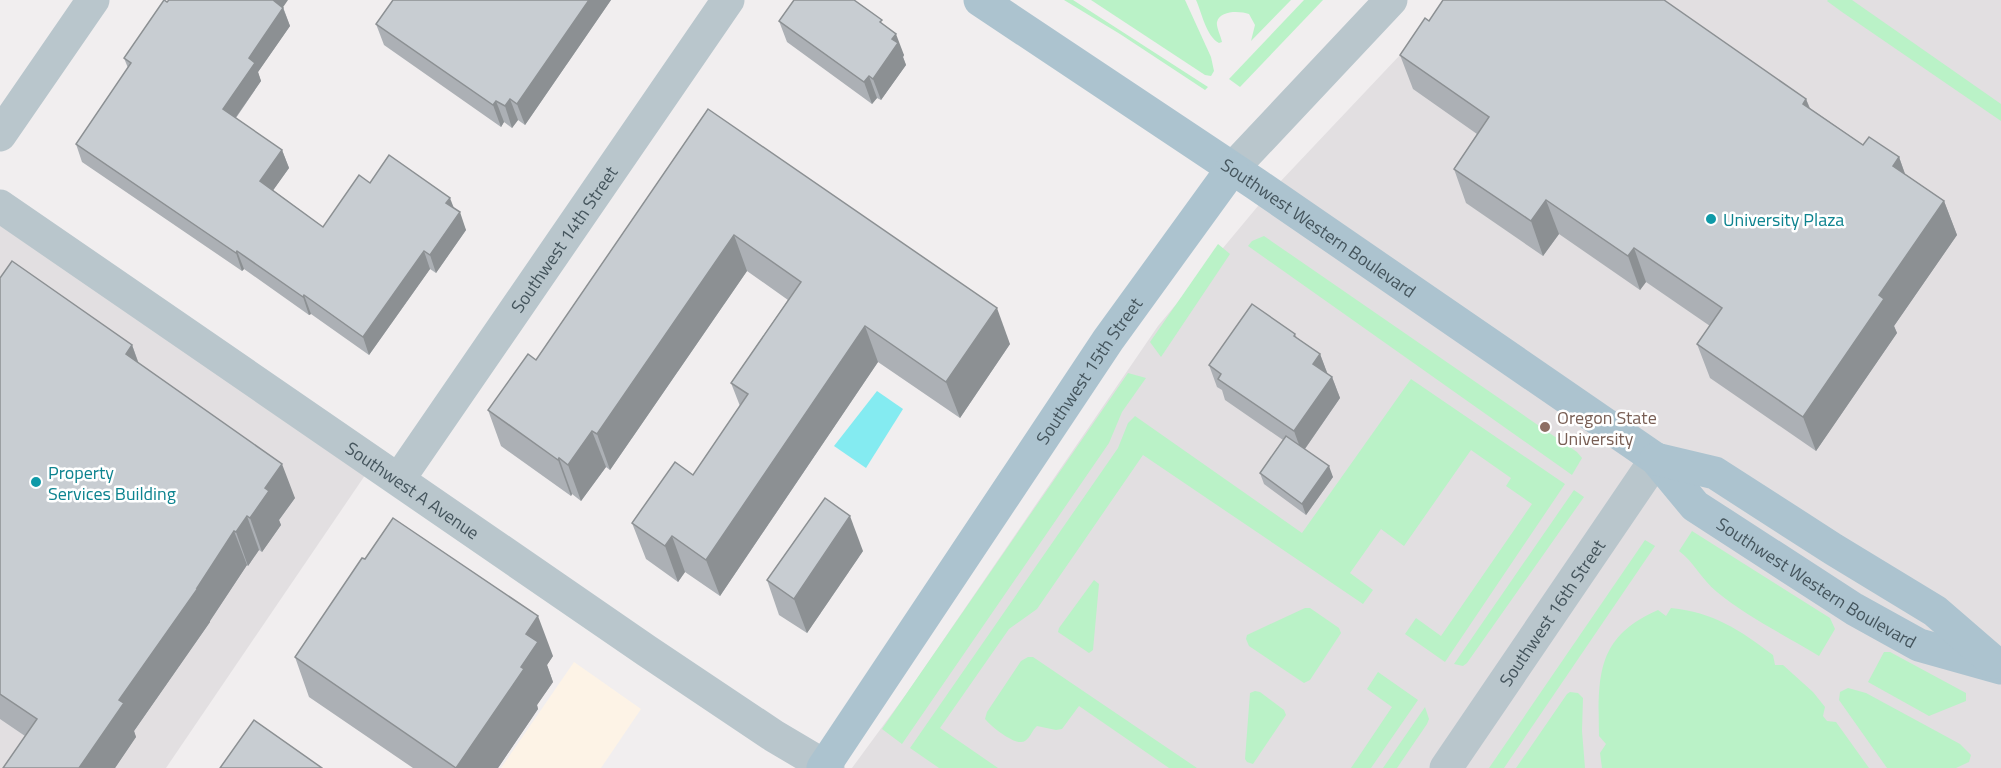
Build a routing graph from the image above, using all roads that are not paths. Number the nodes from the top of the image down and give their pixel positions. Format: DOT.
graph roads {
  1 [pos="93,0"];
  2 [pos="728,0"];
  3 [pos="980,0"];
  4 [pos="1391,0"];
  5 [pos="0,135"];
  6 [pos="1232,169"];
  7 [pos="0,206"];
  8 [pos="1656,459"];
  9 [pos="399,479"];
  10 [pos="2000,668"];
  11 [pos="826,767"];
  12 [pos="1446,768"];
  1 -- 5 [label="street"];
  2 -- 9 [label="street, Southwest 14th Street"];
  3 -- 6 [label="main road, Southwest Western Boulevard"];
  4 -- 6 [label="street, Southwest 15th Street"];
  6 -- 8 [label="main road, Southwest Western Boulevard"];
  6 -- 11 [label="main road, Southwest 15th Street"];
  7 -- 9 [label="street, Southwest A Avenue"];
  8 -- 10 [label="main road, Southwest Western Boulevard"];
  8 -- 12 [label="street, Southwest 16th Street"];
  9 -- 11 [label="street, Southwest A Avenue"];
}
